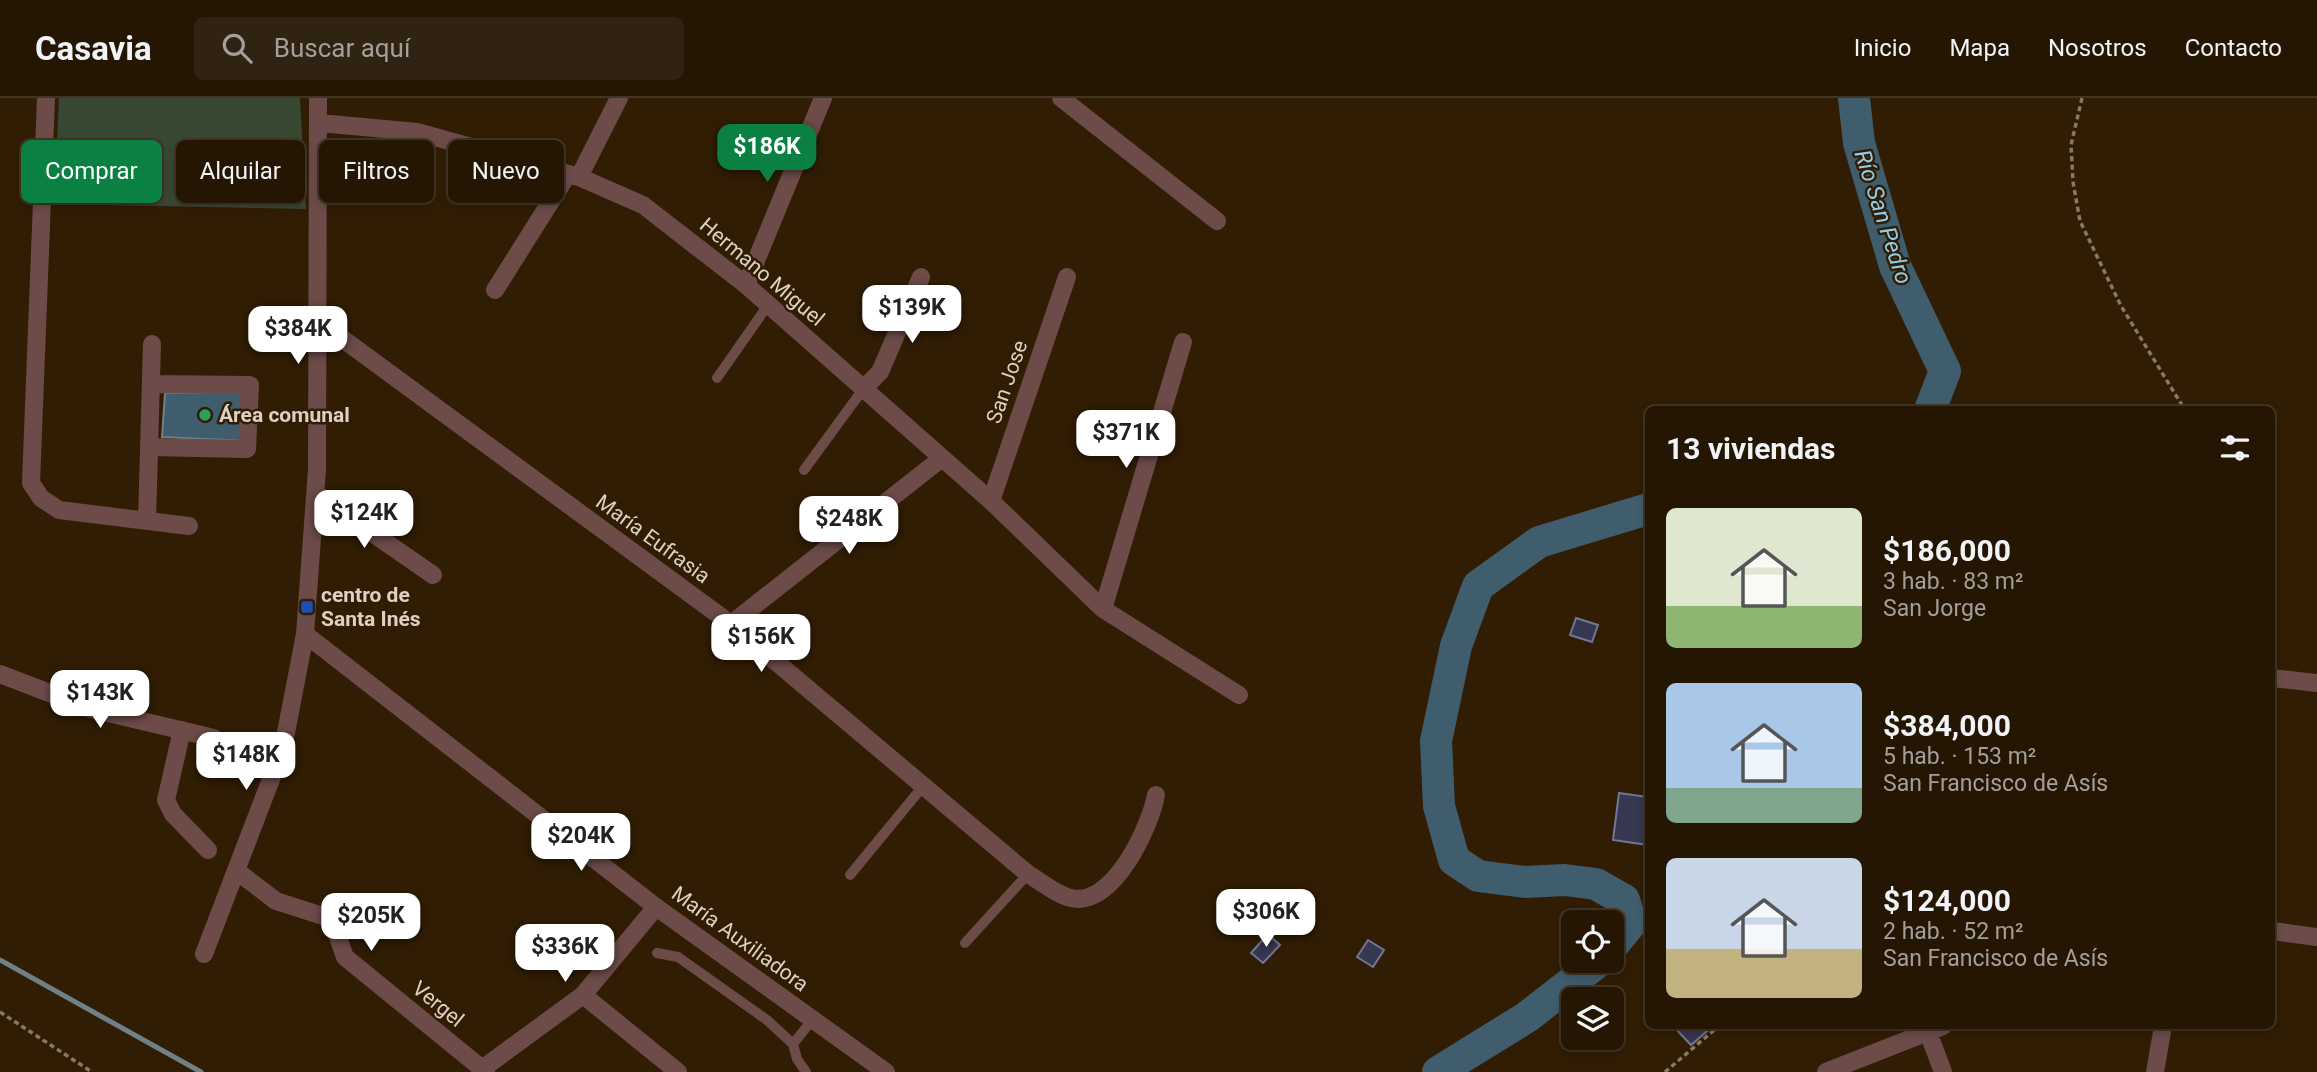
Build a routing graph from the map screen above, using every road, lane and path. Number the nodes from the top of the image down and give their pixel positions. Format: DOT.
graph roads {
  1 [pos="46,98"];
  2 [pos="318,98"];
  3 [pos="619,98"];
  4 [pos="823,98"];
  5 [pos="1061,98"];
  6 [pos="2082,98"];
  7 [pos="320,123"];
  8 [pos="573,176"];
  9 [pos="1217,222"];
  10 [pos="921,276"];
  11 [pos="1067,277"];
  12 [pos="746,285"];
  13 [pos="495,290"];
  14 [pos="768,305"];
  15 [pos="317,320"];
  16 [pos="1183,342"];
  17 [pos="152,344"];
  18 [pos="716,378"];
  19 [pos="151,384"];
  20 [pos="864,388"];
  21 [pos="2183,406"];
  22 [pos="149,447"];
  23 [pos="942,458"];
  24 [pos="804,470"];
  25 [pos="316,494"];
  26 [pos="991,501"];
  27 [pos="147,521"];
  28 [pos="189,526"];
  29 [pos="433,575"];
  30 [pos="1103,609"];
  31 [pos="731,624"];
  32 [pos="305,634"];
  33 [pos="0,674"];
  34 [pos="2275,678"];
  35 [pos="2317,683"];
  36 [pos="1239,695"];
  37 [pos="182,730"];
  38 [pos="214,738"];
  39 [pos="925,785"];
  40 [pos="1156,795"];
  41 [pos="208,850"];
  42 [pos="238,872"];
  43 [pos="1028,874"];
  44 [pos="850,875"];
  45 [pos="656,907"];
  46 [pos="2275,931"];
  47 [pos="2317,937"];
  48 [pos="965,943"];
  49 [pos="204,954"];
  50 [pos="657,954"];
  51 [pos="583,995"];
  52 [pos="0,1012"];
  53 [pos="813,1019"];
  54 [pos="1715,1029"];
  55 [pos="1936,1029"];
  56 [pos="2162,1029"];
  57 [pos="793,1044"];
  58 [pos="484,1071"];
  59 [pos="92,1072"];
  60 [pos="678,1072"];
  61 [pos="806,1072"];
  62 [pos="886,1072"];
  63 [pos="1665,1072"];
  64 [pos="1826,1072"];
  65 [pos="1943,1072"];
  66 [pos="2155,1072"];
  1 -- 27 [label="street"];
  2 -- 7 [label="street"];
  3 -- 8 [label="street"];
  4 -- 12 [label="street"];
  5 -- 9 [label="street"];
  6 -- 21 [label="path"];
  7 -- 8 [label="street, Hermano Miguel"];
  7 -- 15 [label="street"];
  8 -- 12 [label="street, Hermano Miguel"];
  8 -- 13 [label="street"];
  10 -- 20 [label="street"];
  11 -- 26 [label="street, San Jose"];
  12 -- 14 [label="street, Hermano Miguel"];
  14 -- 18 [label="lane"];
  14 -- 20 [label="street, Hermano Miguel"];
  15 -- 25 [label="street"];
  15 -- 31 [label="street, María Eufrasia"];
  16 -- 30 [label="street"];
  17 -- 19 [label="street"];
  19 -- 22 [label="street"];
  19 -- 22 [label="street"];
  20 -- 23 [label="street, Hermano Miguel"];
  20 -- 24 [label="lane"];
  22 -- 27 [label="street"];
  23 -- 26 [label="street, Hermano Miguel"];
  23 -- 31 [label="street"];
  25 -- 29 [label="street"];
  25 -- 32 [label="street"];
  26 -- 30 [label="street, Hermano Miguel"];
  27 -- 28 [label="street"];
  30 -- 36 [label="street, Hermano Miguel"];
  31 -- 39 [label="street, María Eufrasia"];
  32 -- 42 [label="street"];
  32 -- 45 [label="street, María Auxiliadora"];
  33 -- 37 [label="street"];
  34 -- 35 [label="street"];
  37 -- 38 [label="street"];
  37 -- 41 [label="street"];
  39 -- 43 [label="street, María Eufrasia"];
  39 -- 44 [label="lane"];
  40 -- 43 [label="street, María Eufrasia"];
  42 -- 49 [label="street"];
  42 -- 58 [label="street, Vergel"];
  43 -- 48 [label="lane"];
  45 -- 51 [label="street"];
  45 -- 53 [label="street, María Auxiliadora"];
  46 -- 47 [label="street"];
  50 -- 57 [label="lane"];
  51 -- 58 [label="street"];
  51 -- 60 [label="street"];
  52 -- 59 [label="path"];
  53 -- 57 [label="lane"];
  53 -- 62 [label="street, María Auxiliadora"];
  54 -- 63 [label="path"];
  55 -- 64 [label="street"];
  55 -- 65 [label="street"];
  56 -- 66 [label="street"];
  57 -- 61 [label="lane"];
}
